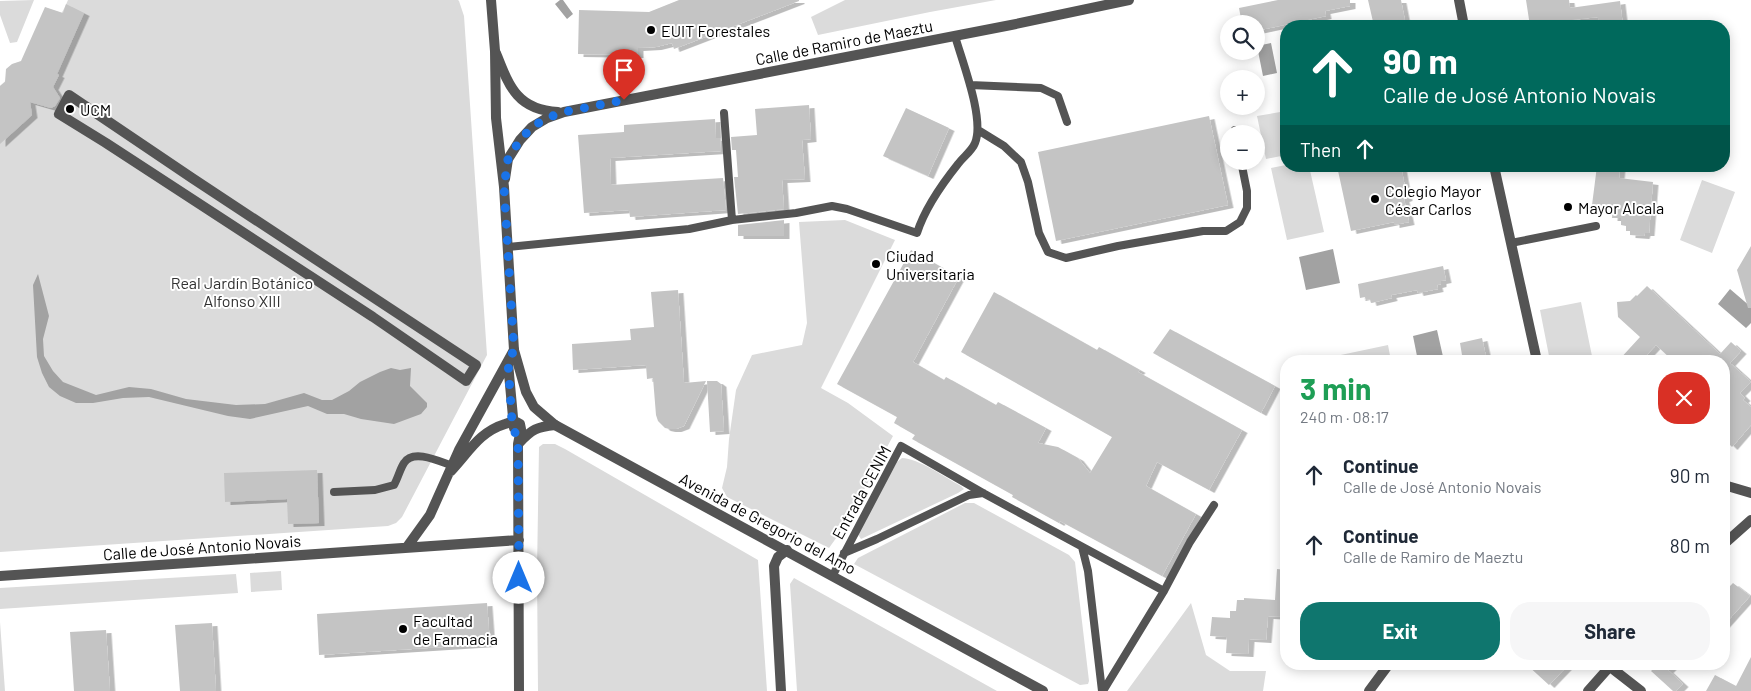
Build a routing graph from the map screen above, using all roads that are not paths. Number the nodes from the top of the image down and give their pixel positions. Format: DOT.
graph roads {
  1 [pos="491,0"];
  2 [pos="1459,0"];
  3 [pos="1125,1"];
  4 [pos="1463,20"];
  5 [pos="954,36"];
  6 [pos="495,51"];
  7 [pos="970,84"];
  8 [pos="564,112"];
  9 [pos="724,113"];
  10 [pos="1067,122"];
  11 [pos="978,130"];
  12 [pos="1243,170"];
  13 [pos="1495,172"];
  14 [pos="504,187"];
  15 [pos="732,220"];
  16 [pos="1596,226"];
  17 [pos="1511,243"];
  18 [pos="508,247"];
  19 [pos="514,350"];
  20 [pos="1536,355"];
  21 [pos="508,362"];
  22 [pos="470,380"];
  23 [pos="512,421"];
  24 [pos="556,425"];
  25 [pos="518,444"];
  26 [pos="452,468"];
  27 [pos="1730,487"];
  28 [pos="334,492"];
  29 [pos="983,493"];
  30 [pos="1751,493"];
  31 [pos="1214,505"];
  32 [pos="1751,520"];
  33 [pos="1730,539"];
  34 [pos="519,540"];
  35 [pos="407,547"];
  36 [pos="1082,547"];
  37 [pos="787,550"];
  38 [pos="844,553"];
  39 [pos="833,575"];
  40 [pos="0,576"];
  41 [pos="1164,591"];
  42 [pos="1385,670"];
  43 [pos="1607,670"];
  44 [pos="1617,670"];
  45 [pos="519,691"];
  46 [pos="781,691"];
  47 [pos="1043,691"];
  48 [pos="1102,691"];
  49 [pos="1369,691"];
  50 [pos="1588,691"];
  51 [pos="1641,691"];
  1 -- 6 [label="street"];
  2 -- 4 [label="street"];
  3 -- 5 [label="street, Calle de Ramiro de Maeztu"];
  5 -- 7 [label="lane"];
  5 -- 8 [label="street, Calle de Ramiro de Maeztu"];
  6 -- 8 [label="street, Calle de Ramiro de Maeztu"];
  6 -- 14 [label="street"];
  7 -- 10 [label="lane"];
  7 -- 11 [label="lane"];
  8 -- 14 [label="street, Calle de Ramiro de Maeztu"];
  9 -- 15 [label="lane"];
  11 -- 12 [label="lane"];
  11 -- 15 [label="lane"];
  13 -- 17 [label="street"];
  14 -- 18 [label="street"];
  15 -- 18 [label="lane"];
  16 -- 17 [label="lane"];
  17 -- 20 [label="street"];
  18 -- 19 [label="street"];
  19 -- 21 [label="street"];
  19 -- 24 [label="street, Avenida de Gregorio del Amo"];
  21 -- 23 [label="street"];
  21 -- 26 [label="street"];
  22 -- 22 [label="street"];
  23 -- 25 [label="street"];
  23 -- 26 [label="street"];
  24 -- 25 [label="street"];
  24 -- 37 [label="street, Avenida de Gregorio del Amo"];
  25 -- 34 [label="street"];
  26 -- 28 [label="lane"];
  26 -- 35 [label="street"];
  27 -- 30 [label="street"];
  29 -- 36 [label="lane, Entrada CENIM"];
  29 -- 38 [label="lane, Entrada CENIM"];
  29 -- 38 [label="lane, Entrada CENIM"];
  31 -- 41 [label="lane"];
  32 -- 33 [label="street"];
  34 -- 35 [label="street, Calle de José Antonio Novais"];
  34 -- 45 [label="street"];
  35 -- 40 [label="street, Calle de José Antonio Novais"];
  36 -- 41 [label="lane, Entrada CENIM"];
  36 -- 48 [label="lane"];
  37 -- 39 [label="street, Avenida de Gregorio del Amo"];
  37 -- 46 [label="street"];
  38 -- 39 [label="lane, Entrada CENIM"];
  39 -- 47 [label="street, Avenida de Gregorio del Amo"];
  41 -- 48 [label="lane"];
  42 -- 49 [label="street"];
  43 -- 50 [label="street"];
  44 -- 51 [label="street"];
}
